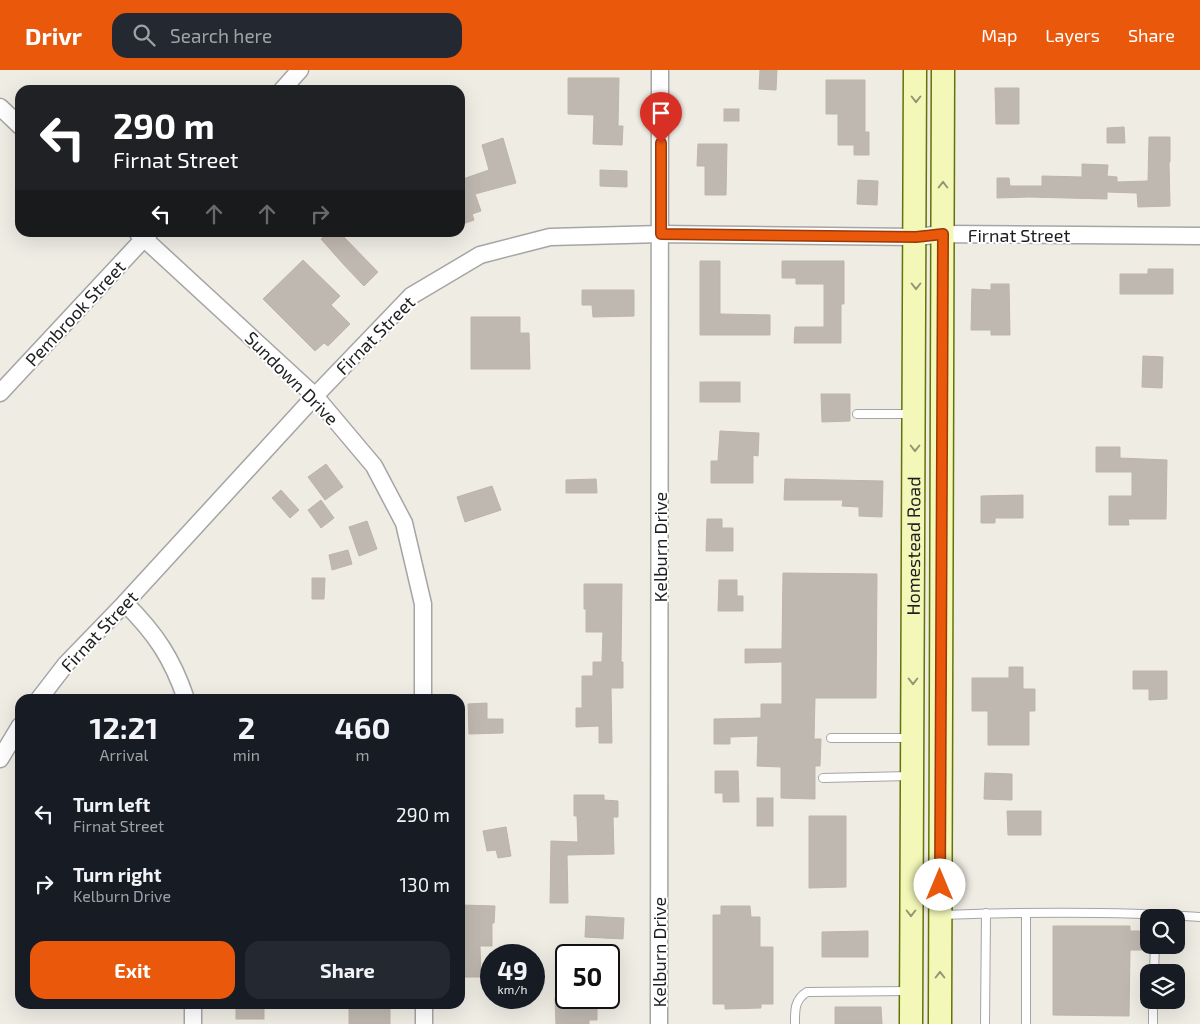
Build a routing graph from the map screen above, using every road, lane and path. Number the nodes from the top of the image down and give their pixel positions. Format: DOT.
graph roads {
  1 [pos="300,70"];
  2 [pos="660,70"];
  3 [pos="916,70"];
  4 [pos="943,70"];
  5 [pos="286,85"];
  6 [pos="0,107"];
  7 [pos="15,121"];
  8 [pos="661,234"];
  9 [pos="943,234"];
  10 [pos="1200,236"];
  11 [pos="141,237"];
  12 [pos="145,237"];
  13 [pos="916,237"];
  14 [pos="0,392"];
  15 [pos="315,396"];
  16 [pos="857,414"];
  17 [pos="915,414"];
  18 [pos="125,603"];
  19 [pos="941,640"];
  20 [pos="913,643"];
  21 [pos="43,694"];
  22 [pos="184,694"];
  23 [pos="423,694"];
  24 [pos="15,734"];
  25 [pos="831,738"];
  26 [pos="913,738"];
  27 [pos="0,759"];
  28 [pos="912,776"];
  29 [pos="824,778"];
  30 [pos="912,867"];
  31 [pos="940,869"];
  32 [pos="986,913"];
  33 [pos="1026,913"];
  34 [pos="940,915"];
  35 [pos="1140,916"];
  36 [pos="1185,917"];
  37 [pos="1200,917"];
  38 [pos="911,991"];
  39 [pos="193,1009"];
  40 [pos="424,1009"];
  41 [pos="1153,1009"];
  42 [pos="193,1024"];
  43 [pos="424,1024"];
  44 [pos="659,1024"];
  45 [pos="795,1024"];
  46 [pos="911,1024"];
  47 [pos="940,1024"];
  48 [pos="986,1024"];
  49 [pos="1026,1024"];
  50 [pos="1153,1024"];
  1 -- 5 [label="street"];
  2 -- 8 [label="street, Kelburn Drive"];
  3 -- 13 [label="main road, Homestead Road, one-way"];
  9 -- 4 [label="main road, Homestead Road, one-way"];
  6 -- 7 [label="street"];
  8 -- 13 [label="street, Firnat Street"];
  8 -- 15 [label="street, Firnat Street"];
  8 -- 44 [label="street, Kelburn Drive"];
  9 -- 10 [label="street, Firnat Street"];
  9 -- 13 [label="street, Firnat Street"];
  9 -- 19 [label="main road, Homestead Road"];
  11 -- 14 [label="street, Pembrook Street"];
  12 -- 15 [label="street, Sundown Drive"];
  13 -- 17 [label="main road, Homestead Road, one-way"];
  15 -- 18 [label="street, Firnat Street"];
  15 -- 23 [label="street, Sundown Drive"];
  16 -- 17 [label="lane"];
  17 -- 20 [label="main road, Homestead Road, one-way"];
  18 -- 21 [label="street, Firnat Street"];
  18 -- 22 [label="street"];
  19 -- 20 [label="main road"];
  19 -- 31 [label="main road, Homestead Road"];
  20 -- 26 [label="main road, Homestead Road, one-way"];
  24 -- 27 [label="street"];
  25 -- 26 [label="lane"];
  26 -- 28 [label="main road, Homestead Road"];
  28 -- 29 [label="lane"];
  28 -- 30 [label="main road, Homestead Road"];
  30 -- 31 [label="main road"];
  30 -- 38 [label="main road, Homestead Road, one-way"];
  31 -- 34 [label="main road, Homestead Road"];
  32 -- 33 [label="lane"];
  32 -- 34 [label="lane"];
  32 -- 48 [label="lane"];
  33 -- 35 [label="lane"];
  33 -- 49 [label="lane"];
  47 -- 34 [label="main road, Homestead Road, one-way"];
  36 -- 37 [label="lane"];
  38 -- 45 [label="lane"];
  38 -- 46 [label="main road, Homestead Road"];
  39 -- 42 [label="street"];
  40 -- 43 [label="street"];
  41 -- 50 [label="lane"];
}
